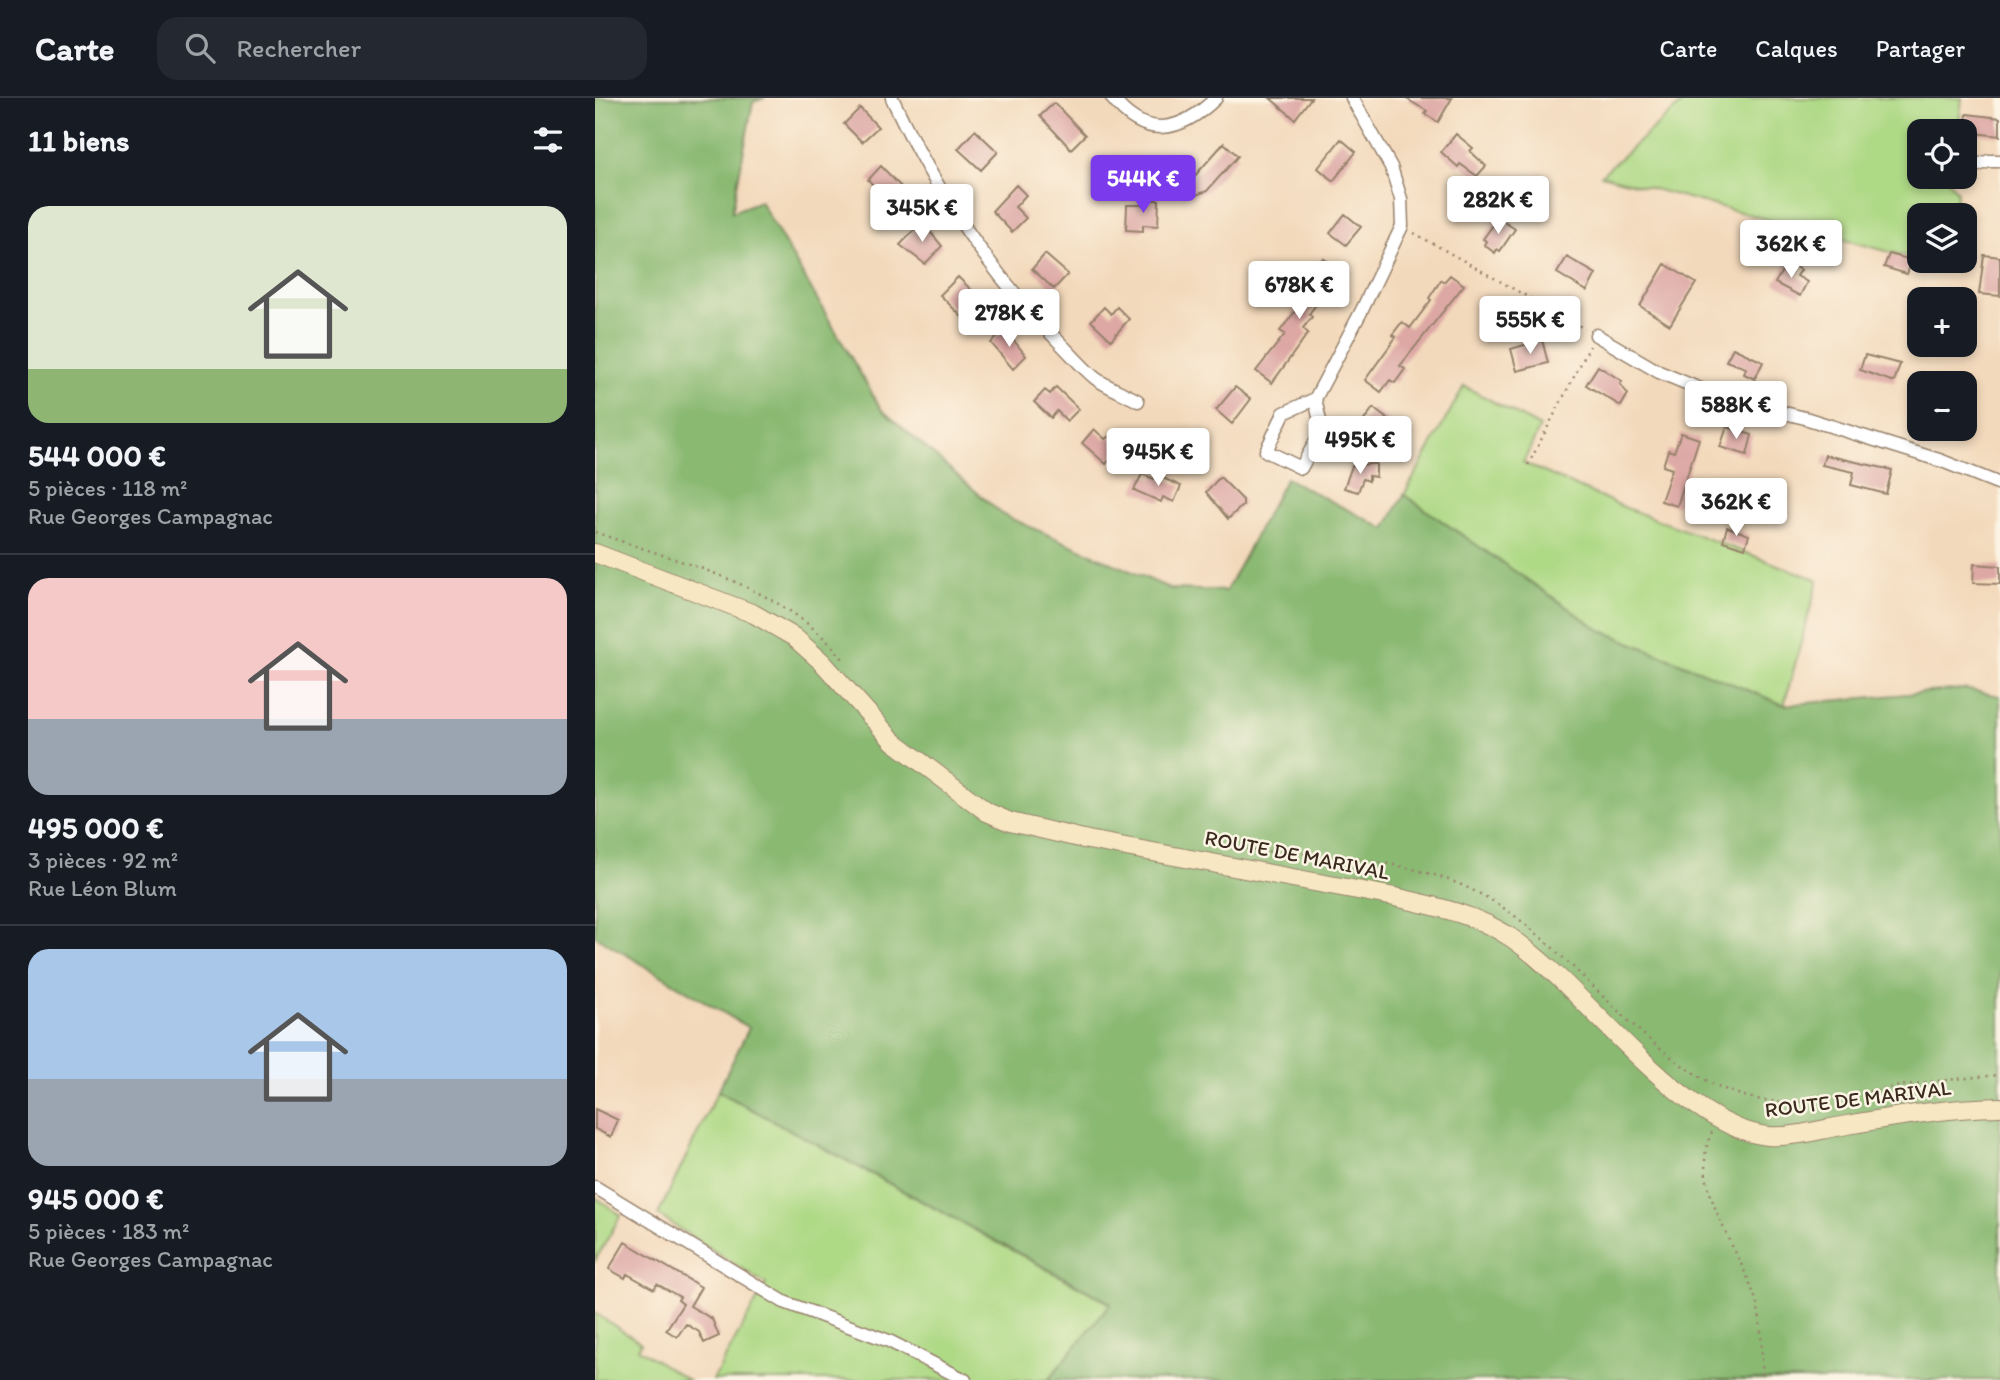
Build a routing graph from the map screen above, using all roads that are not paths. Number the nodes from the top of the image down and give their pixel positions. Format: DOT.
graph roads {
  1 [pos="892,98"];
  2 [pos="1112,98"];
  3 [pos="1216,98"];
  4 [pos="1352,98"];
  5 [pos="2000,161"];
  6 [pos="1977,166"];
  7 [pos="1596,335"];
  8 [pos="1315,399"];
  9 [pos="1138,401"];
  10 [pos="2000,484"];
  11 [pos="595,553"];
  12 [pos="2000,1107"];
  13 [pos="595,1187"];
  14 [pos="965,1380"];
  1 -- 9 [label="street"];
  2 -- 3 [label="street"];
  4 -- 8 [label="street"];
  5 -- 6 [label="street"];
  7 -- 10 [label="street"];
  8 -- 8 [label="street"];
  11 -- 12 [label="main road, ROUTE DE MARIVAL"];
  13 -- 14 [label="street"];
}
